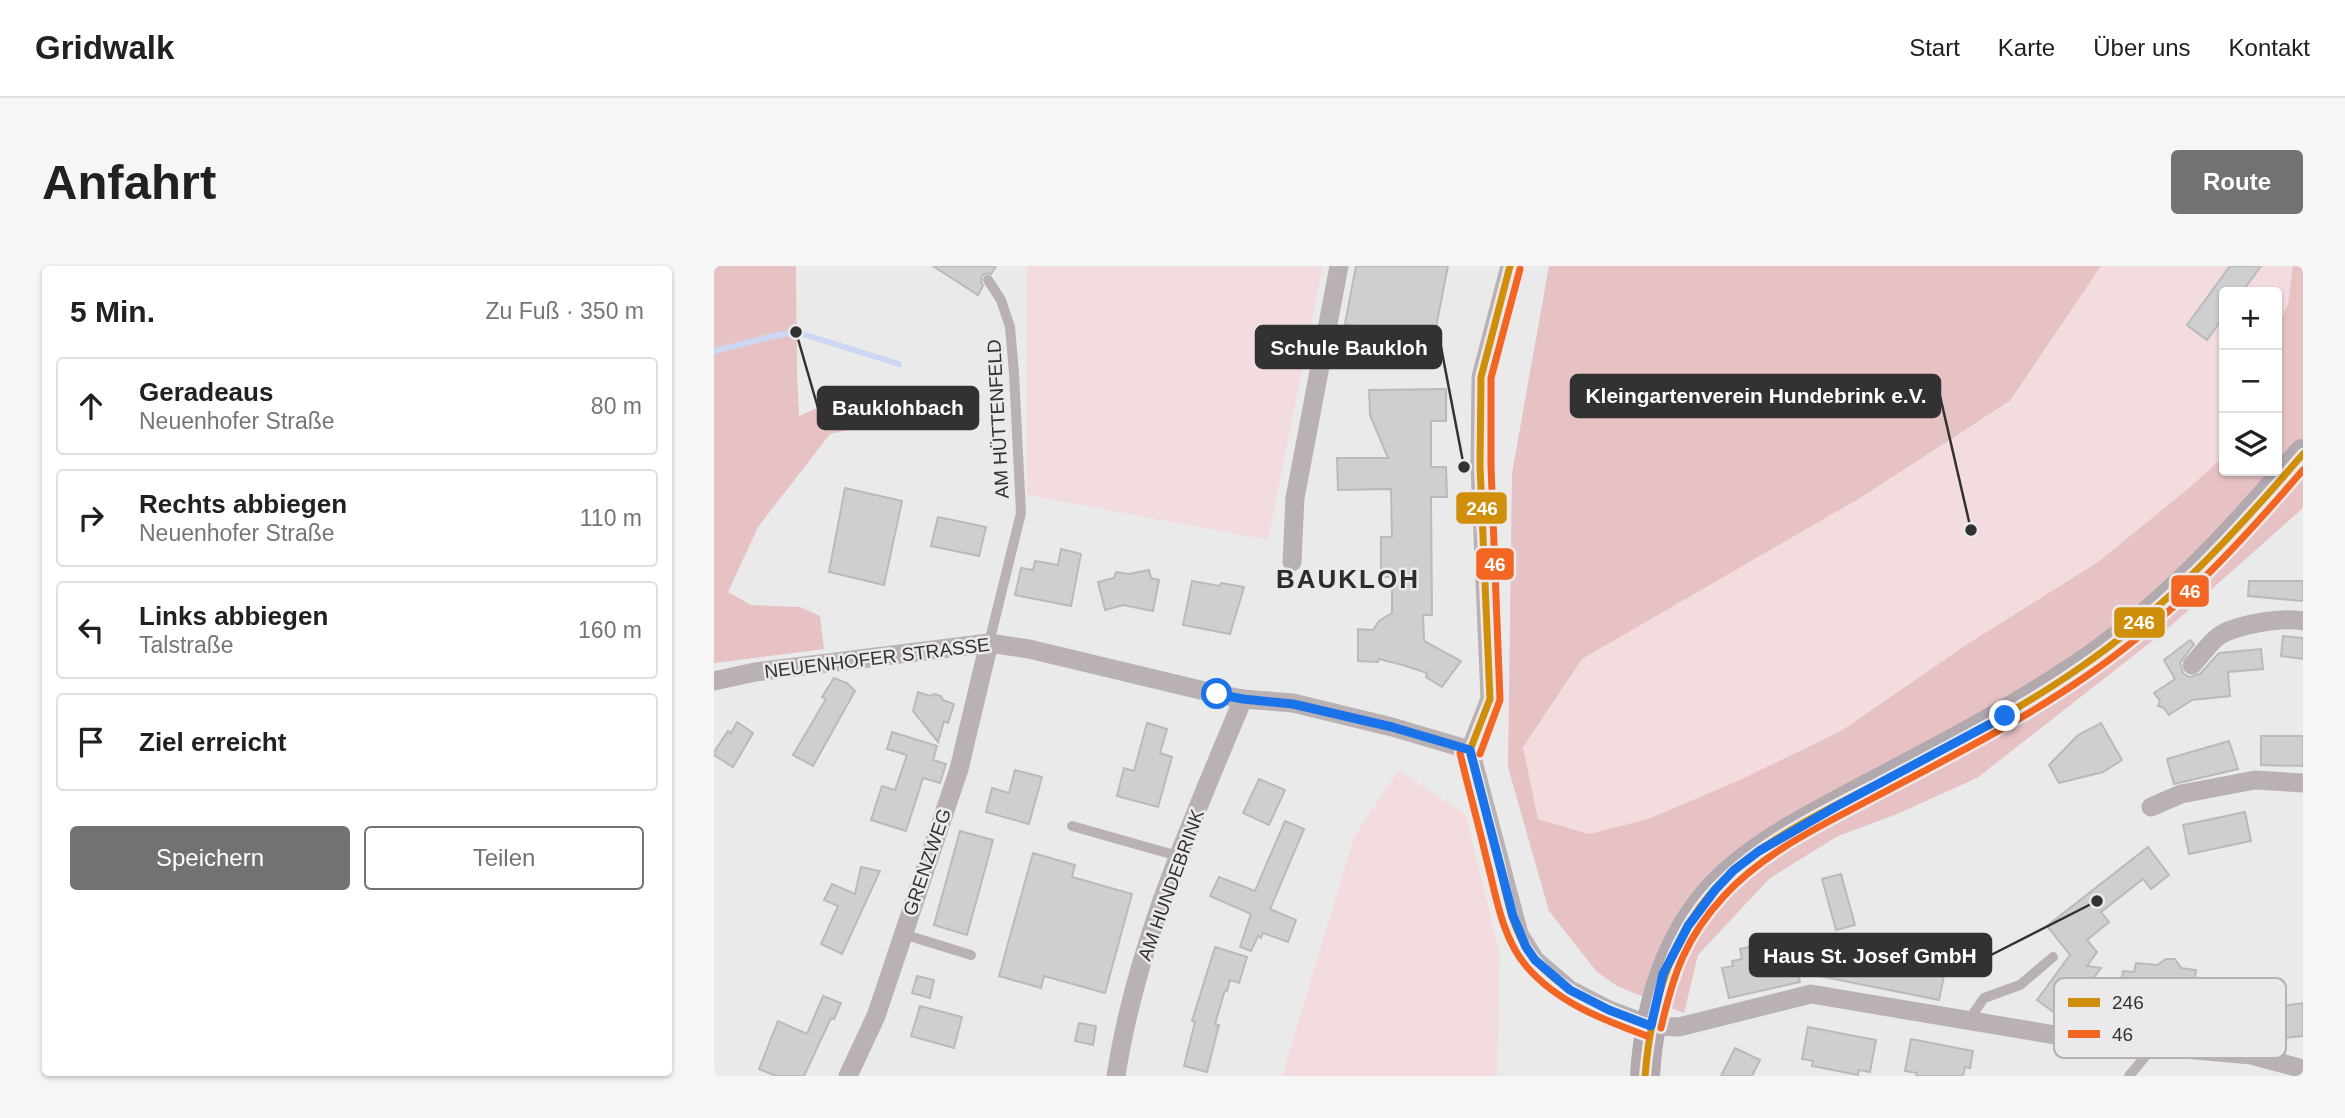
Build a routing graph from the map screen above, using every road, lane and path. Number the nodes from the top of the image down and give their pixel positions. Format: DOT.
graph roads {
  1 [pos="1339,266"];
  2 [pos="1510,266"];
  3 [pos="988,280"];
  4 [pos="2303,454"];
  5 [pos="1292,562"];
  6 [pos="2303,621"];
  7 [pos="989,643"];
  8 [pos="2192,665"];
  9 [pos="714,681"];
  10 [pos="1243,699"];
  11 [pos="1470,750"];
  12 [pos="2303,783"];
  13 [pos="2151,807"];
  14 [pos="1072,826"];
  15 [pos="1178,856"];
  16 [pos="903,934"];
  17 [pos="971,955"];
  18 [pos="2053,957"];
  19 [pos="1968,1022"];
  20 [pos="1651,1026"];
  21 [pos="2054,1035"];
  22 [pos="2143,1058"];
  23 [pos="2262,1058"];
  24 [pos="2303,1069"];
  25 [pos="848,1076"];
  26 [pos="1116,1076"];
  27 [pos="1645,1076"];
  28 [pos="2129,1076"];
  1 -- 5 [label="street"];
  2 -- 11 [label="street"];
  3 -- 7 [label="lane, AM HÜTTENFELD"];
  4 -- 20 [label="main road"];
  6 -- 8 [label="street"];
  7 -- 9 [label="street, NEUENHOFER STRASSE"];
  7 -- 10 [label="street, NEUENHOFER STRASSE"];
  7 -- 16 [label="street, GRENZWEG"];
  10 -- 11 [label="street, NEUENHOFER STRASSE"];
  10 -- 15 [label="street, AM HUNDEBRINK"];
  11 -- 20 [label="street"];
  12 -- 13 [label="street"];
  14 -- 15 [label="lane"];
  15 -- 26 [label="street, AM HUNDEBRINK"];
  16 -- 17 [label="lane"];
  16 -- 25 [label="street, GRENZWEG"];
  18 -- 19 [label="lane"];
  19 -- 20 [label="street"];
  19 -- 21 [label="street"];
  20 -- 27 [label="main road"];
  22 -- 28 [label="lane"];
  23 -- 24 [label="street"];
}
